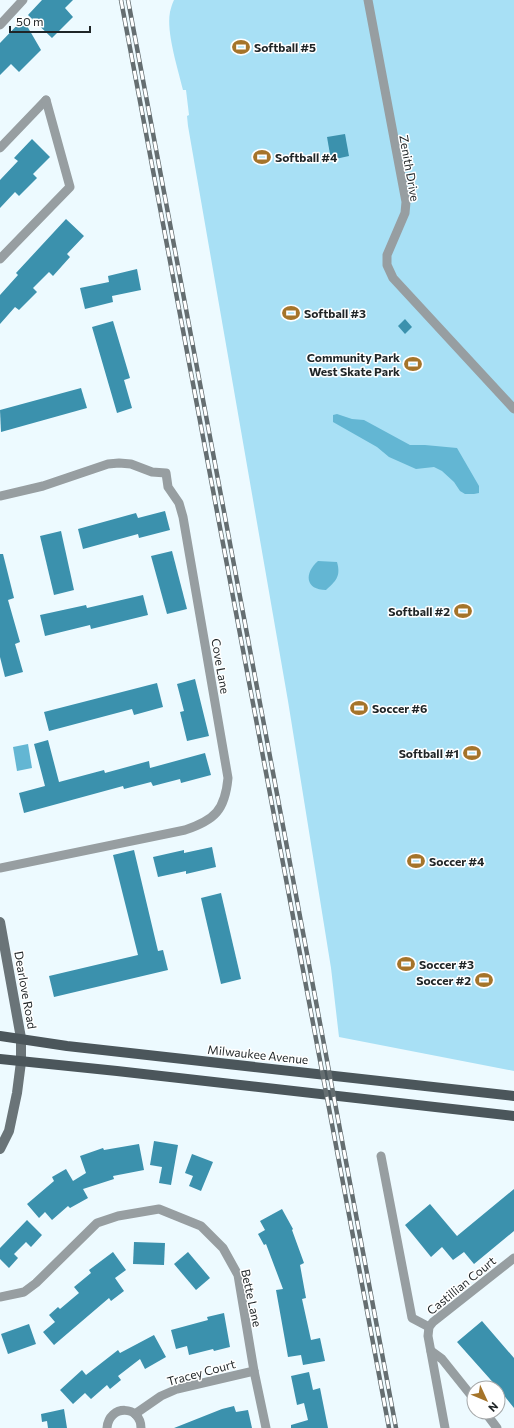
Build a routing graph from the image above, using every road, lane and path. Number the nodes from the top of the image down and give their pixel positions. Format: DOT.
graph roads {
  1 [pos="23,0"];
  2 [pos="368,0"];
  3 [pos="0,25"];
  4 [pos="0,148"];
  5 [pos="0,259"];
  6 [pos="514,409"];
  7 [pos="0,496"];
  8 [pos="0,868"];
  9 [pos="0,922"];
  10 [pos="0,1036"];
  11 [pos="22,1038"];
  12 [pos="0,1059"];
  13 [pos="22,1062"];
  14 [pos="514,1096"];
  15 [pos="514,1116"];
  16 [pos="0,1150"];
  17 [pos="381,1156"];
  18 [pos="514,1258"];
  19 [pos="0,1297"];
  20 [pos="429,1328"];
  21 [pos="431,1351"];
  22 [pos="254,1371"];
  23 [pos="466,1389"];
  24 [pos="135,1414"];
  25 [pos="490,1420"];
  26 [pos="107,1428"];
  27 [pos="141,1428"];
  28 [pos="266,1428"];
  29 [pos="445,1428"];
  30 [pos="497,1428"];
  1 -- 3 [label="street"];
  2 -- 6 [label="street, Zenith Drive"];
  4 -- 5 [label="street"];
  7 -- 8 [label="street, Cove Lane"];
  9 -- 11 [label="main road, Dearlove Road"];
  10 -- 11 [label="main road, Milwaukee Avenue"];
  11 -- 13 [label="main road, Dearlove Road"];
  11 -- 14 [label="main road, Milwaukee Avenue"];
  12 -- 13 [label="main road"];
  13 -- 15 [label="main road"];
  13 -- 16 [label="main road, Dearlove Road"];
  17 -- 20 [label="street"];
  18 -- 20 [label="street, Castillian Court"];
  19 -- 22 [label="street, Bette Lane"];
  20 -- 21 [label="street, Castillian Court"];
  21 -- 23 [label="street"];
  21 -- 29 [label="street, Castillian Court"];
  22 -- 24 [label="street, Tracey Court"];
  22 -- 28 [label="street, Bette Lane"];
  24 -- 26 [label="street"];
  24 -- 27 [label="street"];
  25 -- 30 [label="street"];
}
